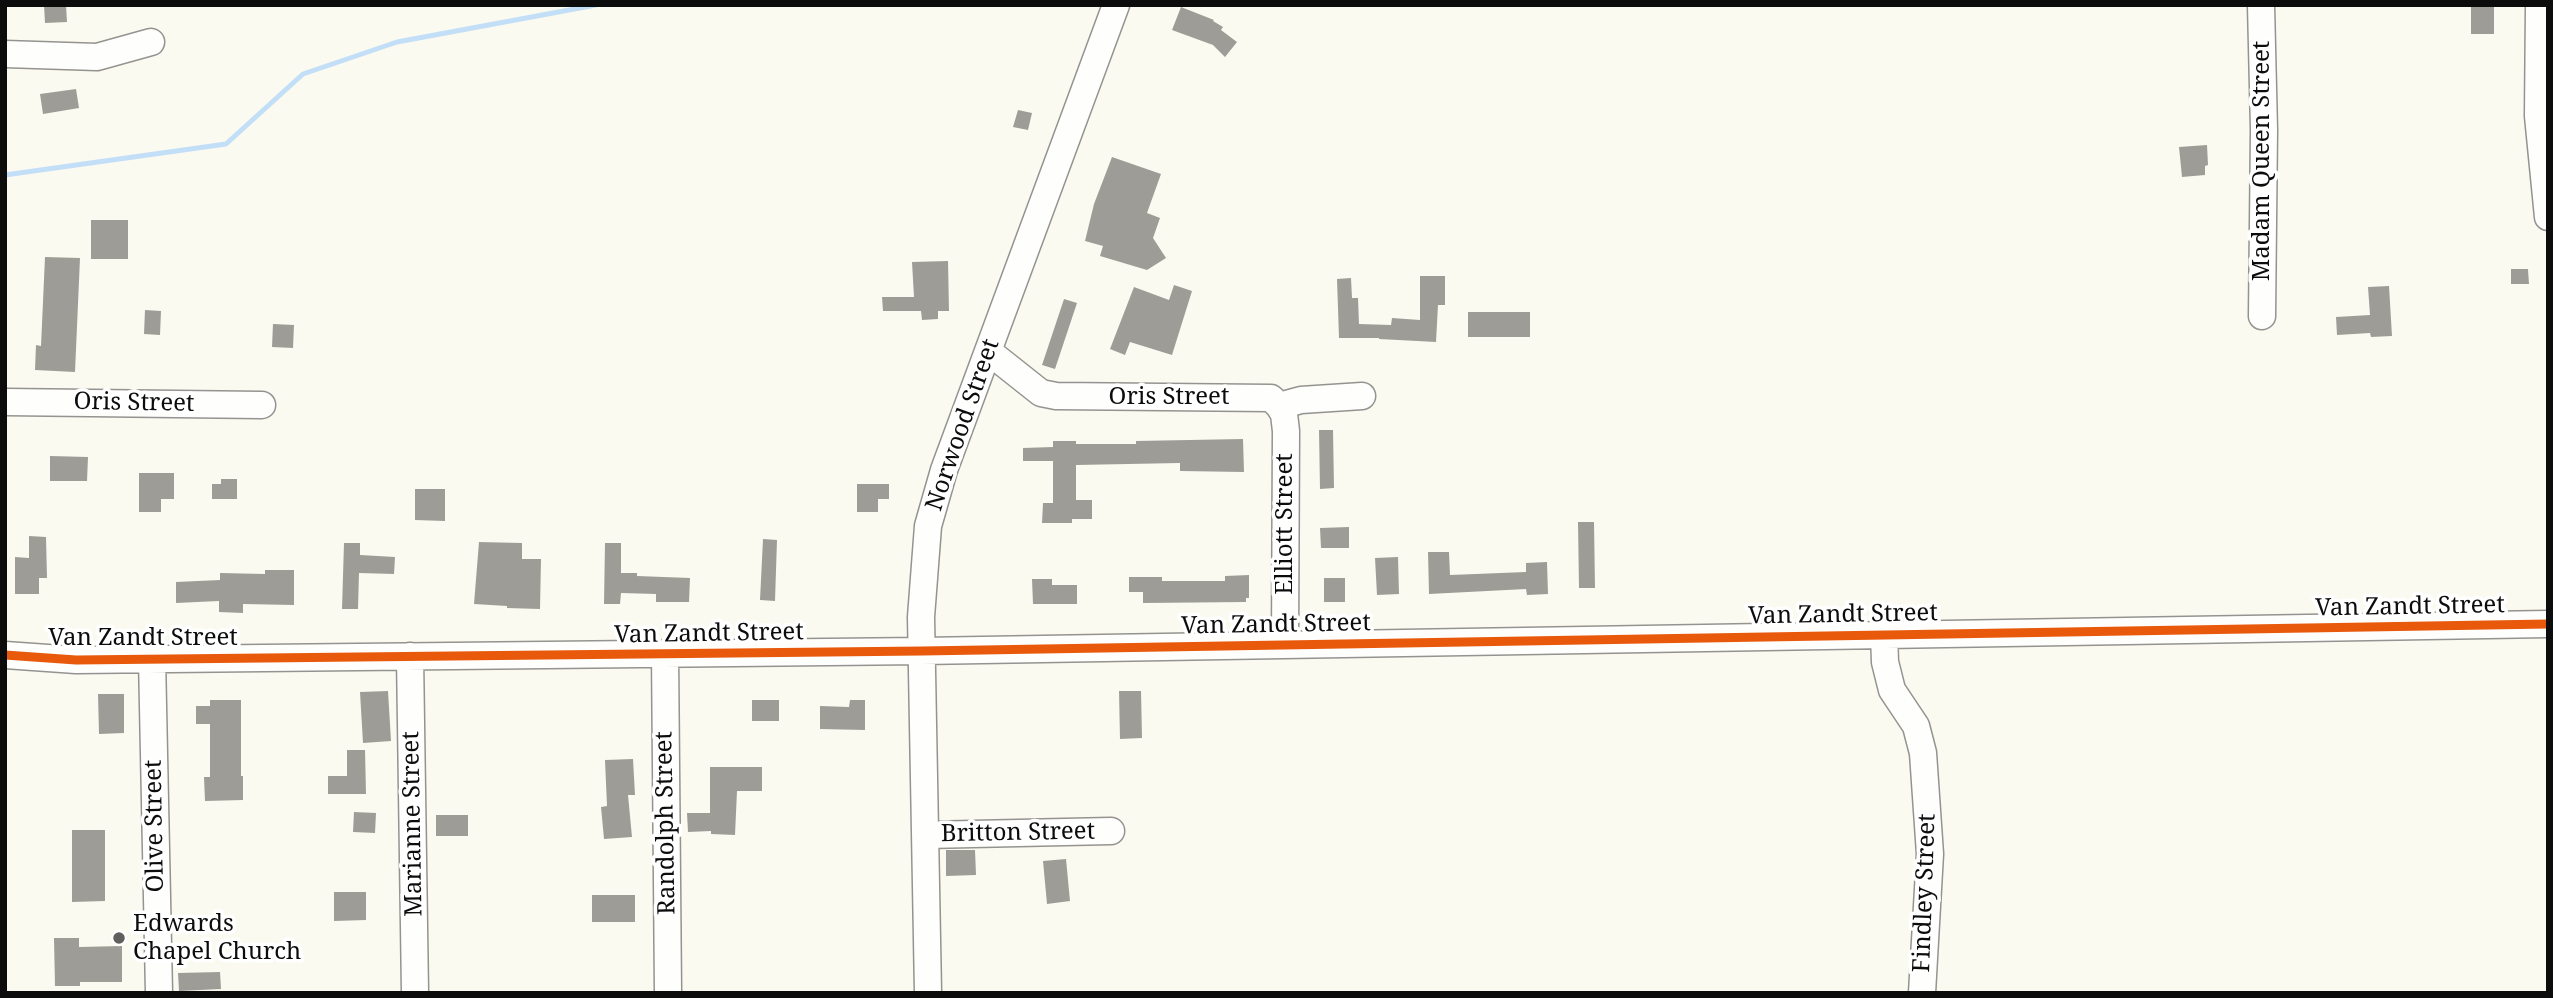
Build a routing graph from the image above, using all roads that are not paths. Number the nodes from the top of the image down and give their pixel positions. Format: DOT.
graph roads {
  1 [pos="1116,5"];
  2 [pos="2261,5"];
  3 [pos="2539,5"];
  4 [pos="151,42"];
  5 [pos="5,54"];
  6 [pos="2543,116"];
  7 [pos="2548,217"];
  8 [pos="2262,316"];
  9 [pos="988,351"];
  10 [pos="1362,396"];
  11 [pos="5,401"];
  12 [pos="262,405"];
  13 [pos="1279,406"];
  14 [pos="2548,624"];
  15 [pos="1884,634"];
  16 [pos="1285,644"];
  17 [pos="922,651"];
  18 [pos="664,653"];
  19 [pos="5,655"];
  20 [pos="410,656"];
  21 [pos="152,658"];
  22 [pos="1111,831"];
  23 [pos="926,835"];
  24 [pos="159,993"];
  25 [pos="415,993"];
  26 [pos="668,993"];
  27 [pos="928,993"];
  28 [pos="1923,993"];
  1 -- 9 [label="street, Norwood Street"];
  2 -- 8 [label="street, Madam Queen Street"];
  3 -- 6 [label="street"];
  4 -- 5 [label="street"];
  6 -- 7 [label="street"];
  9 -- 13 [label="street, Oris Street"];
  9 -- 17 [label="street, Norwood Street"];
  10 -- 13 [label="street, Oris Street"];
  11 -- 12 [label="street, Oris Street"];
  13 -- 16 [label="street, Elliott Street"];
  14 -- 15 [label="street, Van Zandt Street"];
  15 -- 16 [label="street, Van Zandt Street"];
  15 -- 28 [label="street, Findley Street"];
  16 -- 17 [label="street, Van Zandt Street"];
  17 -- 18 [label="street, Van Zandt Street"];
  17 -- 23 [label="street, Norwood Street"];
  18 -- 20 [label="street, Van Zandt Street"];
  18 -- 26 [label="street, Randolph Street"];
  19 -- 21 [label="street, Van Zandt Street"];
  20 -- 21 [label="street, Van Zandt Street"];
  20 -- 25 [label="street, Marianne Street"];
  21 -- 24 [label="street, Olive Street"];
  22 -- 23 [label="street, Britton Street"];
  23 -- 27 [label="street, Norwood Street"];
}
